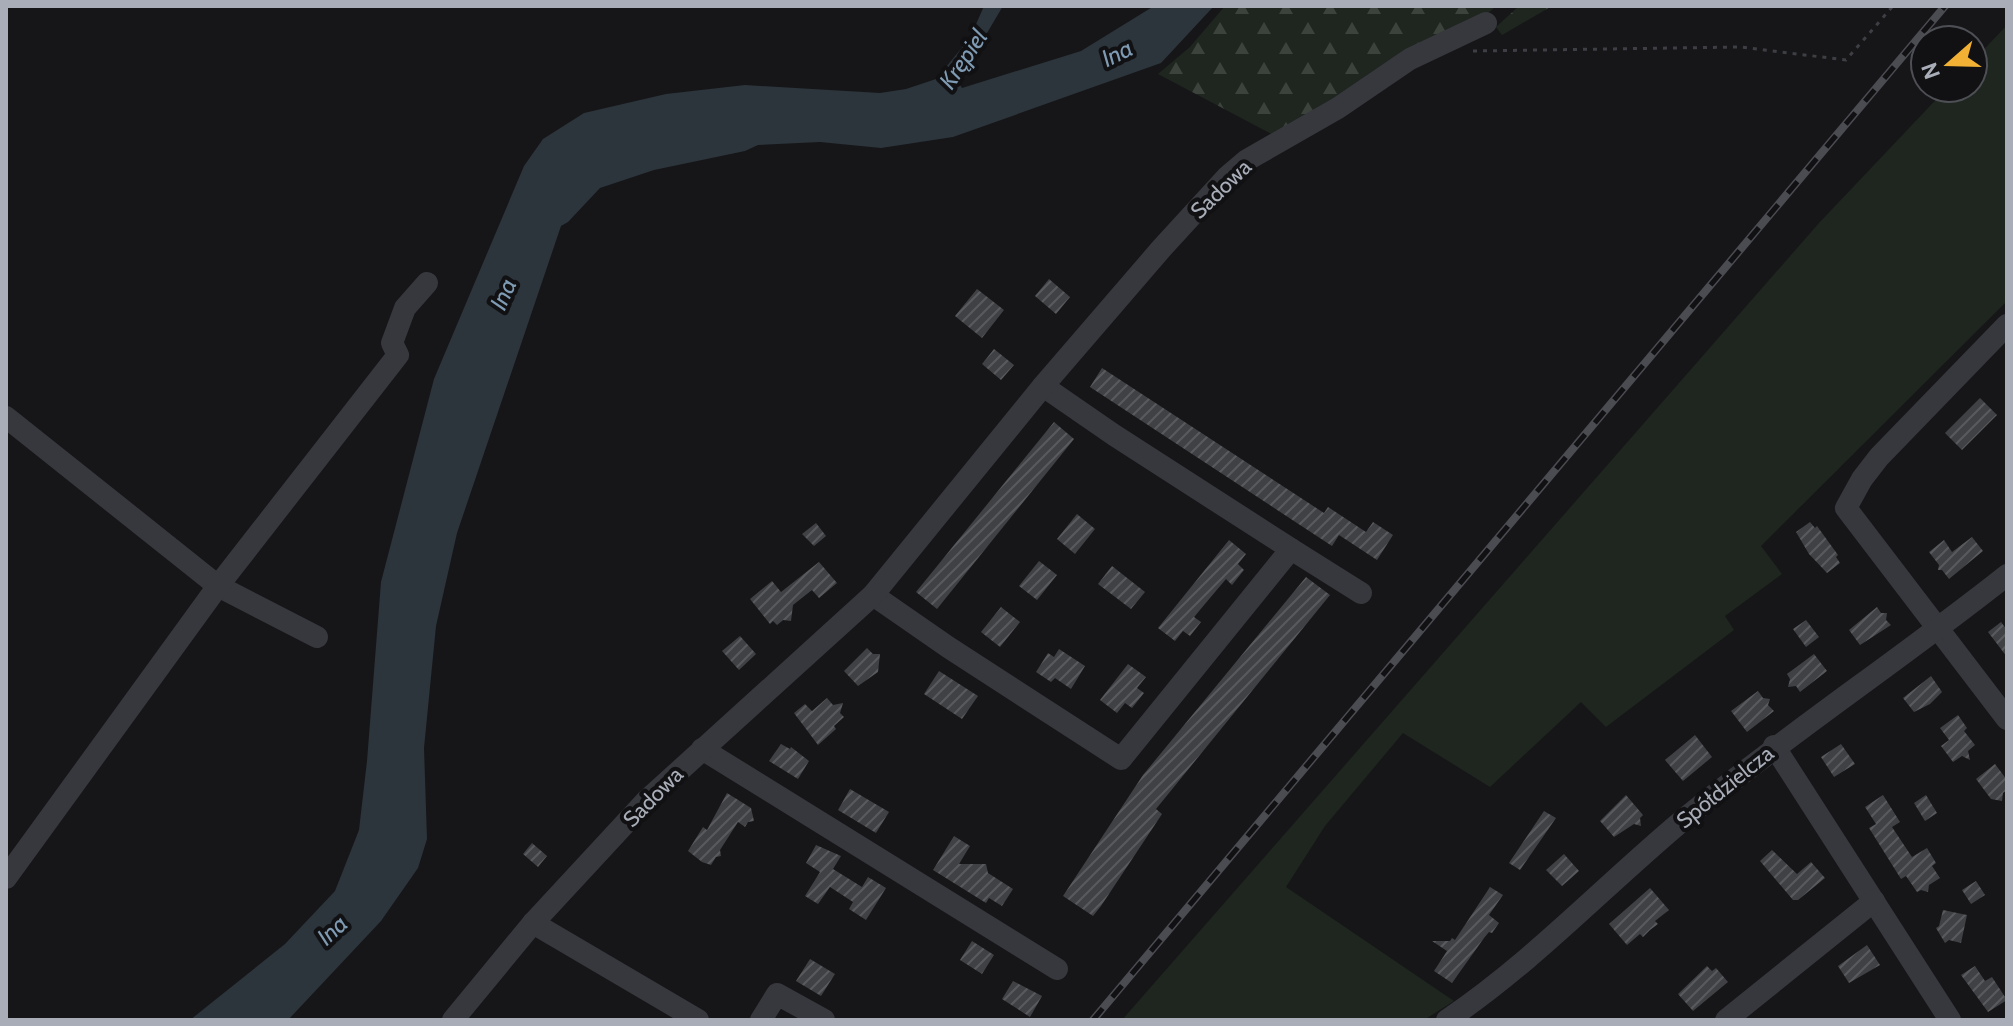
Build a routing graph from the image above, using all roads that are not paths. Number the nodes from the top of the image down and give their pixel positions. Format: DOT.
graph roads {
  1 [pos="1486,23"];
  2 [pos="427,283"];
  3 [pos="2007,325"];
  4 [pos="1043,386"];
  5 [pos="6,417"];
  6 [pos="1291,549"];
  7 [pos="2007,575"];
  8 [pos="218,586"];
  9 [pos="1361,593"];
  10 [pos="873,595"];
  11 [pos="1938,629"];
  12 [pos="317,637"];
  13 [pos="2007,719"];
  14 [pos="1774,746"];
  15 [pos="702,749"];
  16 [pos="6,878"];
  17 [pos="1874,901"];
  18 [pos="533,923"];
  19 [pos="1057,969"];
  20 [pos="1455,1018"];
  21 [pos="453,1020"];
  22 [pos="698,1020"];
  23 [pos="761,1020"];
  24 [pos="824,1020"];
  25 [pos="1726,1020"];
  26 [pos="1950,1020"];
  1 -- 4 [label="street, Sadowa"];
  2 -- 8 [label="street"];
  3 -- 11 [label="street"];
  4 -- 6 [label="street"];
  4 -- 10 [label="street, Sadowa"];
  5 -- 8 [label="street"];
  6 -- 9 [label="street"];
  6 -- 10 [label="street"];
  7 -- 11 [label="street, Spółdzielcza"];
  8 -- 12 [label="street"];
  8 -- 16 [label="street"];
  10 -- 15 [label="street, Sadowa"];
  11 -- 13 [label="street"];
  11 -- 14 [label="street, Spółdzielcza"];
  14 -- 17 [label="street"];
  14 -- 20 [label="street, Spółdzielcza"];
  15 -- 18 [label="street, Sadowa"];
  15 -- 19 [label="street"];
  17 -- 25 [label="street"];
  17 -- 26 [label="street"];
  18 -- 21 [label="street, Sadowa"];
  18 -- 22 [label="street"];
  23 -- 24 [label="street"];
}
